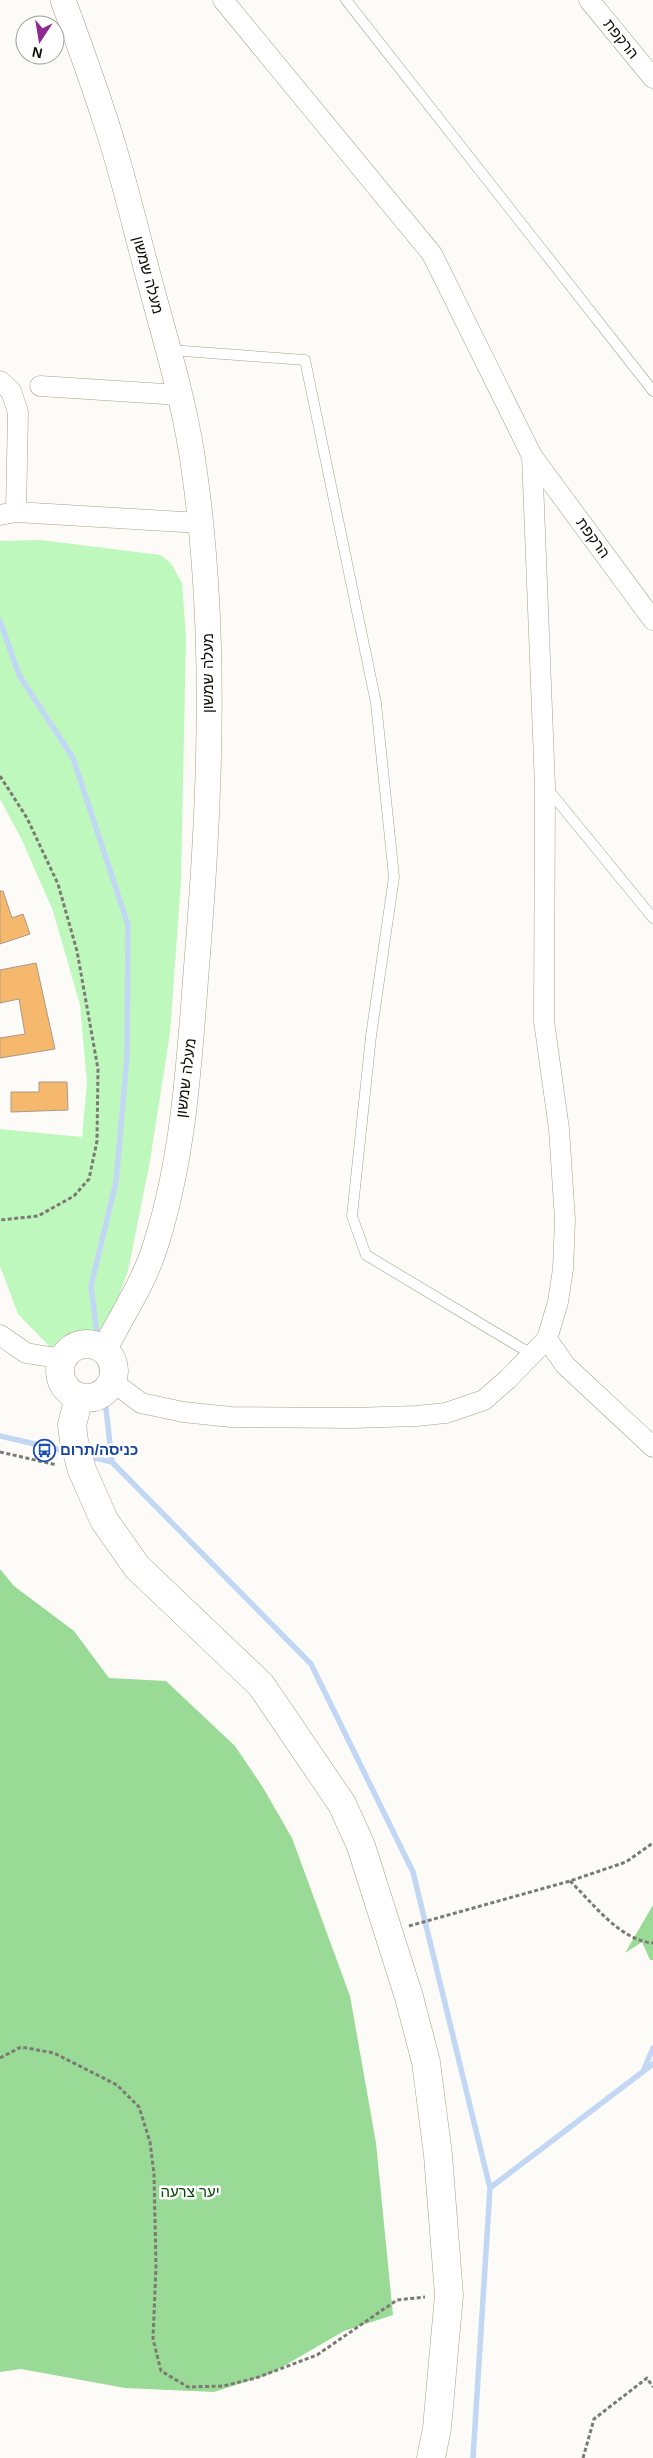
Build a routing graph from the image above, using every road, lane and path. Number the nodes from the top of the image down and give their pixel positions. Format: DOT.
graph roads {
  1 [pos="63,0"];
  2 [pos="223,0"];
  3 [pos="346,0"];
  4 [pos="589,0"];
  5 [pos="653,78"];
  6 [pos="168,350"];
  7 [pos="0,381"];
  8 [pos="40,386"];
  9 [pos="653,391"];
  10 [pos="180,395"];
  11 [pos="532,456"];
  12 [pos="8,513"];
  13 [pos="200,523"];
  14 [pos="653,620"];
  15 [pos="0,776"];
  16 [pos="545,786"];
  17 [pos="653,918"];
  18 [pos="0,1220"];
  19 [pos="0,1335"];
  20 [pos="547,1339"];
  21 [pos="104,1350"];
  22 [pos="532,1355"];
  23 [pos="63,1359"];
  24 [pos="113,1382"];
  25 [pos="79,1397"];
  26 [pos="653,1447"];
  27 [pos="0,1452"];
  28 [pos="82,1470"];
  29 [pos="653,1843"];
  30 [pos="570,1881"];
  31 [pos="389,1932"];
  32 [pos="653,1943"];
  33 [pos="0,2058"];
  34 [pos="449,2294"];
  35 [pos="653,2387"];
  36 [pos="431,2458"];
  37 [pos="583,2458"];
  1 -- 6 [label="street, מעלה שמשון"];
  2 -- 11 [label="street"];
  3 -- 9 [label="lane"];
  4 -- 5 [label="street, הרקפת"];
  6 -- 10 [label="street, מעלה שמשון"];
  6 -- 22 [label="lane"];
  7 -- 12 [label="street"];
  8 -- 10 [label="street"];
  10 -- 13 [label="street, מעלה שמשון"];
  11 -- 14 [label="street, הרקפת"];
  11 -- 16 [label="street"];
  12 -- 13 [label="street"];
  13 -- 21 [label="street, מעלה שמשון"];
  15 -- 18 [label="path"];
  16 -- 17 [label="lane"];
  16 -- 20 [label="street"];
  19 -- 23 [label="street"];
  20 -- 22 [label="street"];
  20 -- 26 [label="street"];
  21 -- 23 [label="main road"];
  21 -- 24 [label="main road"];
  22 -- 24 [label="street"];
  23 -- 25 [label="main road"];
  24 -- 25 [label="main road"];
  25 -- 28 [label="main road"];
  27 -- 28 [label="path"];
  28 -- 31 [label="main road"];
  29 -- 30 [label="path"];
  30 -- 31 [label="path"];
  30 -- 32 [label="path"];
  31 -- 34 [label="main road"];
  33 -- 34 [label="path"];
  34 -- 36 [label="main road"];
  35 -- 37 [label="path"];
}
